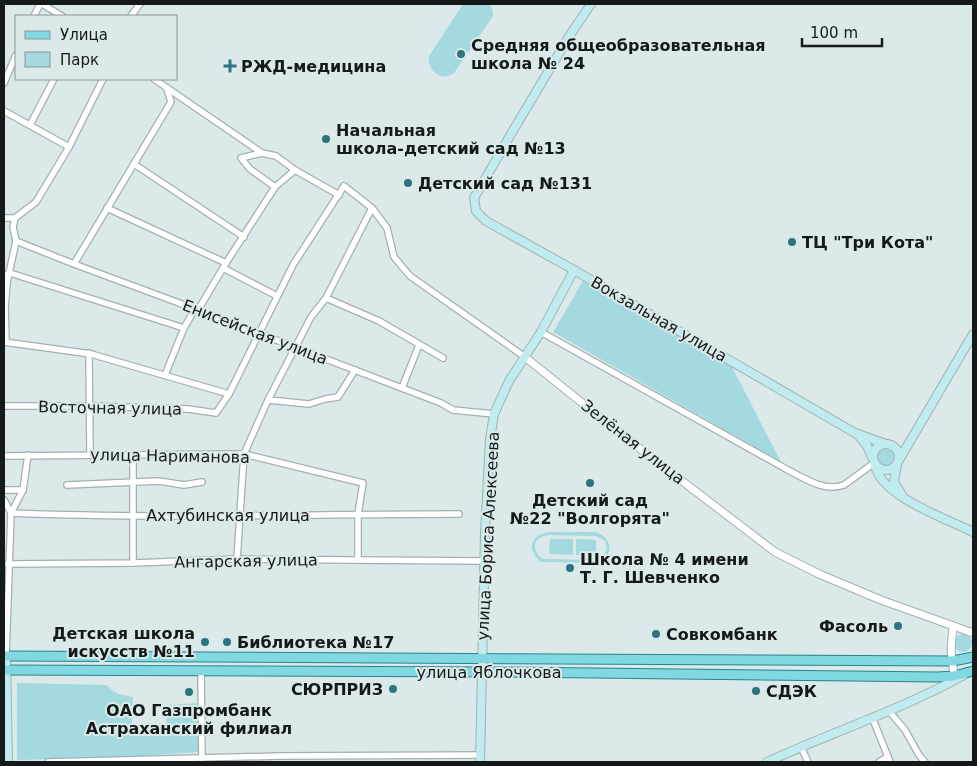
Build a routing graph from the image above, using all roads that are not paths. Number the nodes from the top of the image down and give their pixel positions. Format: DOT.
graph roads {
  1 [pos="41,4"];
  2 [pos="140,4"];
  3 [pos="588,5"];
  4 [pos="35,15"];
  5 [pos="60,15"];
  6 [pos="132,15"];
  7 [pos="15,57"];
  8 [pos="53,80"];
  9 [pos="102,80"];
  10 [pos="155,80"];
  11 [pos="4,83"];
  12 [pos="167,88"];
  13 [pos="4,111"];
  14 [pos="30,125"];
  15 [pos="69,147"];
  16 [pos="262,153"];
  17 [pos="134,164"];
  18 [pos="296,170"];
  19 [pos="275,187"];
  20 [pos="339,195"];
  21 [pos="107,208"];
  22 [pos="372,208"];
  23 [pos="4,218"];
  24 [pos="15,218"];
  25 [pos="244,236"];
  26 [pos="16,241"];
  27 [pos="74,264"];
  28 [pos="225,266"];
  29 [pos="574,270"];
  30 [pos="7,274"];
  31 [pos="278,296"];
  32 [pos="326,298"];
  33 [pos="196,309"];
  34 [pos="184,328"];
  35 [pos="541,332"];
  36 [pos="259,334"];
  37 [pos="973,334"];
  38 [pos="5,342"];
  39 [pos="419,345"];
  40 [pos="295,348"];
  41 [pos="89,353"];
  42 [pos="525,357"];
  43 [pos="443,358"];
  44 [pos="355,370"];
  45 [pos="166,375"];
  46 [pos="402,388"];
  47 [pos="229,394"];
  48 [pos="268,400"];
  49 [pos="4,406"];
  50 [pos="90,406"];
  51 [pos="494,414"];
  52 [pos="916,432"];
  53 [pos="855,433"];
  54 [pos="888,444"];
  55 [pos="244,454"];
  56 [pos="28,455"];
  57 [pos="90,455"];
  58 [pos="133,455"];
  59 [pos="4,456"];
  60 [pos="874,462"];
  61 [pos="898,462"];
  62 [pos="132,482"];
  63 [pos="202,482"];
  64 [pos="67,485"];
  65 [pos="4,490"];
  66 [pos="23,490"];
  67 [pos="904,499"];
  68 [pos="4,500"];
  69 [pos="11,513"];
  70 [pos="358,514"];
  71 [pos="459,514"];
  72 [pos="132,516"];
  73 [pos="239,516"];
  74 [pos="973,532"];
  75 [pos="237,559"];
  76 [pos="358,560"];
  77 [pos="485,561"];
  78 [pos="133,563"];
  79 [pos="8,564"];
  80 [pos="953,626"];
  81 [pos="973,633"];
  82 [pos="5,656"];
  83 [pos="973,657"];
  84 [pos="483,659"];
  85 [pos="953,661"];
  86 [pos="5,670"];
  87 [pos="201,671"];
  88 [pos="482,672"];
  89 [pos="971,673"];
  90 [pos="954,676"];
  91 [pos="889,711"];
  92 [pos="872,718"];
  93 [pos="801,747"];
  94 [pos="372,755"];
  95 [pos="6,758"];
  96 [pos="202,758"];
  97 [pos="275,759"];
  98 [pos="480,759"];
  99 [pos="889,759"];
  100 [pos="233,760"];
  101 [pos="48,762"];
  102 [pos="372,762"];
  103 [pos="767,762"];
  104 [pos="808,762"];
  105 [pos="879,762"];
  106 [pos="925,762"];
  1 -- 4 [label="street"];
  1 -- 5 [label="street"];
  2 -- 6 [label="street"];
  3 -- 29 [label="main road, Вокзальная улица"];
  7 -- 11 [label="street"];
  8 -- 14 [label="street"];
  9 -- 15 [label="street"];
  10 -- 12 [label="street"];
  12 -- 16 [label="street"];
  12 -- 17 [label="street"];
  13 -- 14 [label="street"];
  14 -- 15 [label="street"];
  15 -- 24 [label="street"];
  16 -- 18 [label="street"];
  16 -- 19 [label="street"];
  17 -- 21 [label="street"];
  17 -- 25 [label="street"];
  18 -- 19 [label="street"];
  18 -- 20 [label="street"];
  19 -- 25 [label="street"];
  20 -- 22 [label="street, Зелёная улица"];
  20 -- 31 [label="street"];
  21 -- 27 [label="street"];
  21 -- 28 [label="street"];
  22 -- 32 [label="street"];
  22 -- 42 [label="street, Зелёная улица"];
  23 -- 24 [label="street"];
  24 -- 26 [label="street"];
  25 -- 28 [label="street"];
  26 -- 27 [label="street, Енисейская улица"];
  26 -- 30 [label="street"];
  27 -- 33 [label="street, Енисейская улица"];
  28 -- 31 [label="street"];
  28 -- 33 [label="street"];
  29 -- 35 [label="main road, улица Бориса Алексеева"];
  29 -- 53 [label="main road, Вокзальная улица"];
  30 -- 34 [label="street"];
  30 -- 38 [label="street"];
  31 -- 36 [label="street"];
  32 -- 39 [label="street"];
  32 -- 40 [label="street"];
  33 -- 34 [label="street"];
  33 -- 36 [label="street, Енисейская улица"];
  34 -- 45 [label="street"];
  35 -- 42 [label="main road, улица Бориса Алексеева"];
  35 -- 60 [label="street"];
  36 -- 40 [label="street, Енисейская улица"];
  36 -- 47 [label="street"];
  37 -- 52 [label="main road"];
  38 -- 41 [label="street"];
  39 -- 43 [label="street"];
  39 -- 46 [label="street"];
  40 -- 44 [label="street, Енисейская улица"];
  40 -- 48 [label="street"];
  41 -- 45 [label="street"];
  41 -- 50 [label="street"];
  42 -- 51 [label="main road, улица Бориса Алексеева"];
  42 -- 80 [label="street, Зелёная улица"];
  44 -- 46 [label="street, Енисейская улица"];
  44 -- 48 [label="street"];
  45 -- 47 [label="street"];
  46 -- 51 [label="street, Енисейская улица"];
  47 -- 50 [label="street, Восточная улица"];
  48 -- 55 [label="street"];
  49 -- 50 [label="street, Восточная улица"];
  50 -- 57 [label="street"];
  51 -- 77 [label="main road, улица Бориса Алексеева"];
  52 -- 54 [label="main road"];
  52 -- 61 [label="main road"];
  53 -- 54 [label="main road, Вокзальная улица"];
  53 -- 60 [label="main road, Вокзальная улица"];
  54 -- 60 [label="main road"];
  54 -- 61 [label="main road"];
  55 -- 58 [label="street, улица Нариманова"];
  55 -- 70 [label="street, улица Нариманова"];
  55 -- 73 [label="street"];
  56 -- 57 [label="street, улица Нариманова"];
  56 -- 59 [label="street, улица Нариманова"];
  56 -- 66 [label="street"];
  57 -- 58 [label="street, улица Нариманова"];
  58 -- 62 [label="street"];
  60 -- 61 [label="main road"];
  60 -- 67 [label="main road, Вокзальная улица"];
  61 -- 67 [label="main road"];
  62 -- 63 [label="street"];
  62 -- 64 [label="street"];
  62 -- 72 [label="street"];
  65 -- 66 [label="street"];
  66 -- 69 [label="street"];
  67 -- 74 [label="main road, Вокзальная улица"];
  68 -- 69 [label="street"];
  69 -- 72 [label="street, Ахтубинская улица"];
  69 -- 79 [label="street"];
  70 -- 71 [label="street, Ахтубинская улица"];
  70 -- 73 [label="street, Ахтубинская улица"];
  70 -- 76 [label="street"];
  72 -- 73 [label="street, Ахтубинская улица"];
  72 -- 78 [label="street"];
  73 -- 75 [label="street"];
  75 -- 76 [label="street, Ангарская улица"];
  75 -- 78 [label="street, Ангарская улица"];
  76 -- 77 [label="street, Ангарская улица"];
  77 -- 84 [label="main road, улица Бориса Алексеева"];
  78 -- 79 [label="street, Ангарская улица"];
  79 -- 82 [label="street"];
  80 -- 81 [label="street, Зелёная улица"];
  80 -- 85 [label="street"];
  82 -- 84 [label="main road, улица Яблочкова"];
  82 -- 86 [label="main road"];
  83 -- 85 [label="main road, улица Яблочкова"];
  84 -- 85 [label="main road, улица Яблочкова"];
  84 -- 88 [label="main road, улица Бориса Алексеева"];
  85 -- 90 [label="street"];
  86 -- 87 [label="main road, улица Яблочкова"];
  86 -- 95 [label="main road"];
  87 -- 88 [label="main road, улица Яблочкова"];
  87 -- 96 [label="street"];
  88 -- 90 [label="main road, улица Яблочкова"];
  88 -- 98 [label="main road, улица Бориса Алексеева"];
  89 -- 90 [label="main road, улица Яблочкова"];
  89 -- 91 [label="main road"];
  91 -- 92 [label="main road"];
  91 -- 106 [label="street"];
  92 -- 93 [label="main road"];
  92 -- 99 [label="street"];
  93 -- 103 [label="main road"];
  93 -- 104 [label="street"];
  94 -- 97 [label="street"];
  94 -- 98 [label="street"];
  94 -- 102 [label="street"];
  96 -- 100 [label="street"];
  96 -- 101 [label="street"];
  97 -- 100 [label="street"];
  99 -- 105 [label="street"];
}
